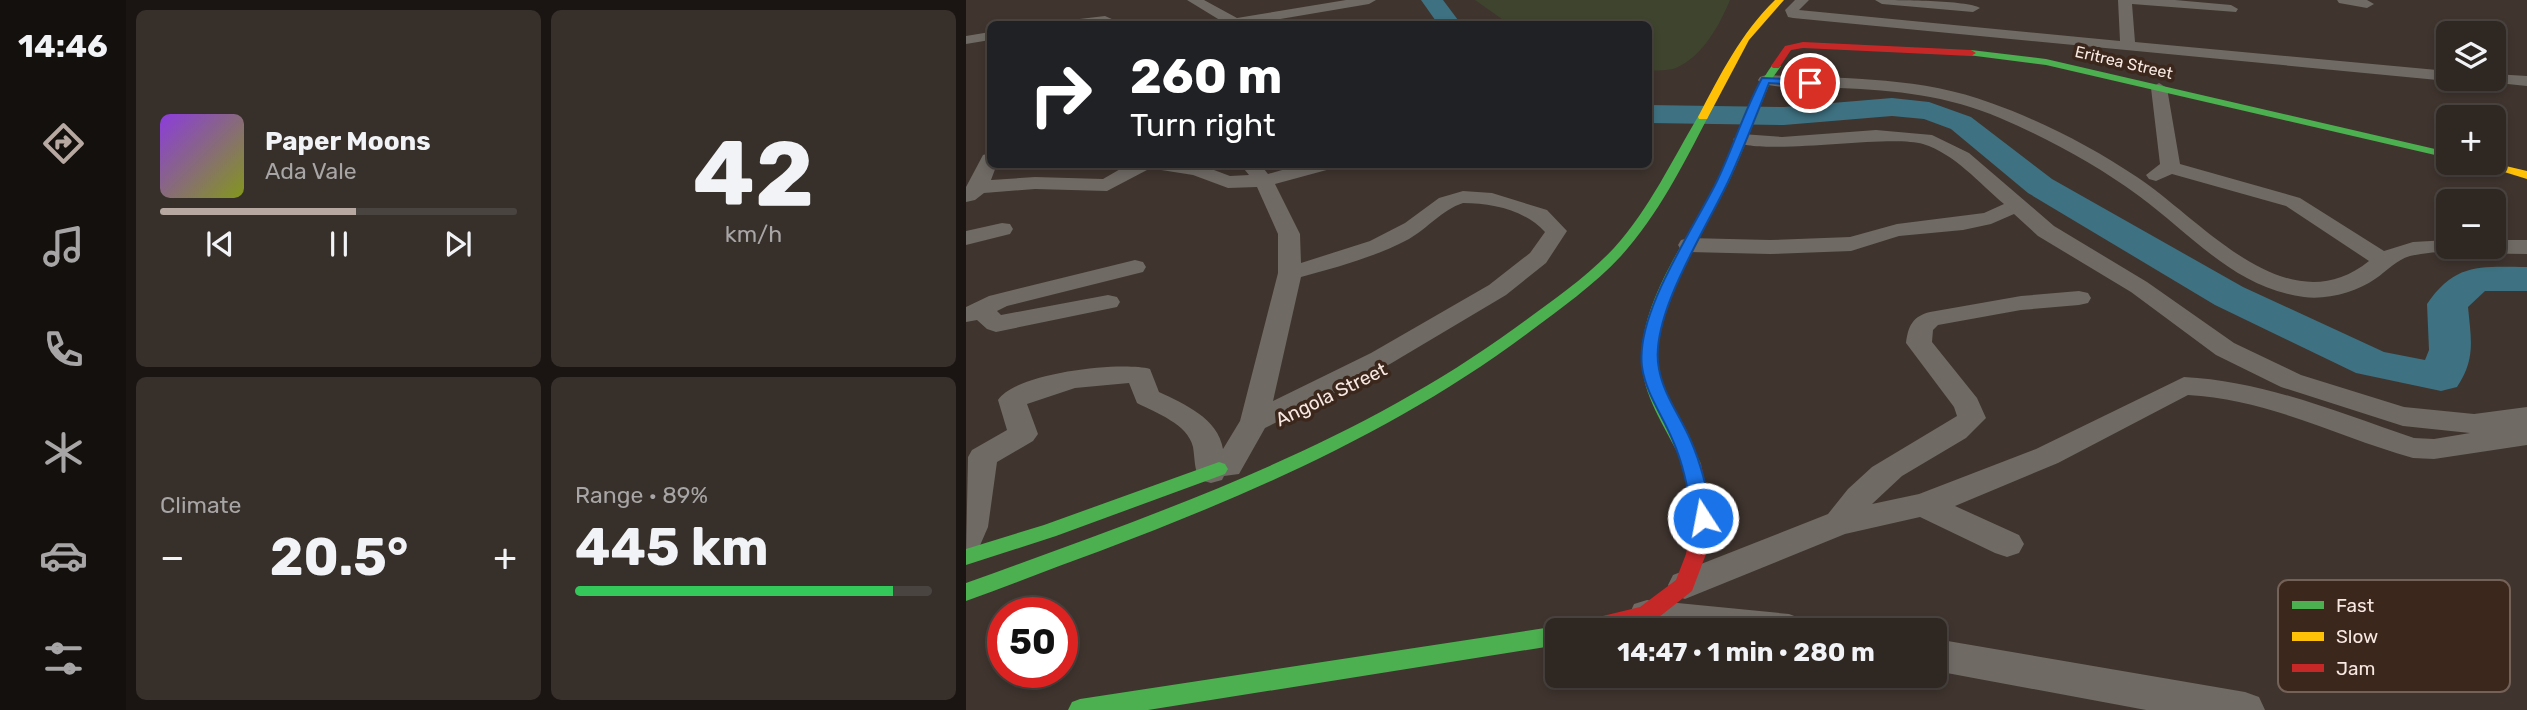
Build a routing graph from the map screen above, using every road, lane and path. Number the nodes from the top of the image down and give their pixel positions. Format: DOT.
graph roads {
  1 [pos="1194,0"];
  2 [pos="1369,0"];
  3 [pos="1780,0"];
  4 [pos="1801,0"];
  5 [pos="1882,0"];
  6 [pos="2125,0"];
  7 [pos="2132,0"];
  8 [pos="2344,0"];
  9 [pos="2367,4"];
  10 [pos="1305,6"];
  11 [pos="1973,8"];
  12 [pos="2231,9"];
  13 [pos="1227,21"];
  14 [pos="1244,21"];
  15 [pos="1731,28"];
  16 [pos="1940,28"];
  17 [pos="1767,31"];
  18 [pos="987,36"];
  19 [pos="966,40"];
  20 [pos="1929,43"];
  21 [pos="2128,46"];
  22 [pos="1994,54"];
  23 [pos="2436,75"];
  24 [pos="2506,80"];
  25 [pos="2527,81"];
  26 [pos="1763,88"];
  27 [pos="2159,88"];
  28 [pos="1746,130"];
  29 [pos="2436,152"];
  30 [pos="987,164"];
  31 [pos="2170,167"];
  32 [pos="1137,168"];
  33 [pos="1183,168"];
  34 [pos="1295,168"];
  35 [pos="2506,170"];
  36 [pos="1256,173"];
  37 [pos="2527,175"];
  38 [pos="2140,185"];
  39 [pos="972,192"];
  40 [pos="2006,210"];
  41 [pos="1002,229"];
  42 [pos="966,238"];
  43 [pos="1689,245"];
  44 [pos="2527,247"];
  45 [pos="2383,260"];
  46 [pos="1135,267"];
  47 [pos="1290,273"];
  48 [pos="2079,298"];
  49 [pos="1108,302"];
  50 [pos="974,313"];
  51 [pos="2527,417"];
  52 [pos="1254,421"];
  53 [pos="2527,435"];
  54 [pos="1230,465"];
  55 [pos="1923,505"];
  56 [pos="1839,523"];
  57 [pos="966,541"];
  58 [pos="2007,544"];
  59 [pos="966,556"];
  60 [pos="1685,584"];
  61 [pos="969,593"];
  62 [pos="1646,615"];
  63 [pos="1633,618"];
  64 [pos="1675,618"];
  65 [pos="1545,637"];
  66 [pos="1947,658"];
  67 [pos="1080,710"];
  68 [pos="2245,710"];
  1 -- 13 [label="street"];
  2 -- 10 [label="street"];
  3 -- 17 [label="main road"];
  4 -- 16 [label="street"];
  5 -- 11 [label="street"];
  6 -- 21 [label="street"];
  7 -- 12 [label="street"];
  8 -- 9 [label="street"];
  10 -- 14 [label="street"];
  15 -- 17 [label="main road"];
  16 -- 20 [label="street"];
  16 -- 21 [label="street"];
  17 -- 20 [label="main road"];
  17 -- 61 [label="main road"];
  18 -- 19 [label="street"];
  20 -- 22 [label="main road"];
  21 -- 23 [label="street"];
  22 -- 26 [label="main road, Eritrea Street"];
  22 -- 27 [label="main road, Eritrea Street"];
  24 -- 25 [label="street"];
  26 -- 28 [label="main road"];
  26 -- 45 [label="street"];
  27 -- 29 [label="main road, Eritrea Street"];
  27 -- 31 [label="street"];
  28 -- 43 [label="main road"];
  28 -- 51 [label="street"];
  30 -- 39 [label="street"];
  31 -- 38 [label="street"];
  31 -- 45 [label="street"];
  32 -- 39 [label="street"];
  33 -- 36 [label="street"];
  34 -- 36 [label="street"];
  35 -- 37 [label="main road"];
  36 -- 47 [label="street"];
  40 -- 43 [label="street"];
  41 -- 42 [label="street"];
  43 -- 60 [label="main road"];
  44 -- 45 [label="street"];
  46 -- 50 [label="street"];
  47 -- 52 [label="street"];
  47 -- 52 [label="street"];
  48 -- 56 [label="street"];
  49 -- 50 [label="street"];
  52 -- 54 [label="street"];
  53 -- 55 [label="street"];
  54 -- 57 [label="street"];
  54 -- 59 [label="main road"];
  55 -- 56 [label="street"];
  55 -- 58 [label="street"];
  56 -- 60 [label="street"];
  60 -- 62 [label="main road"];
  62 -- 63 [label="main road"];
  62 -- 64 [label="street"];
  65 -- 67 [label="main road"];
  66 -- 68 [label="street"];
}
